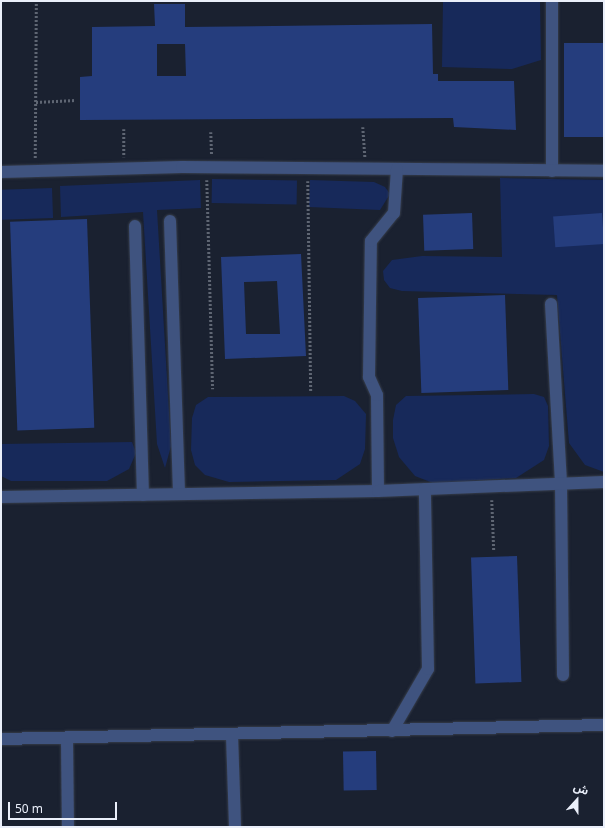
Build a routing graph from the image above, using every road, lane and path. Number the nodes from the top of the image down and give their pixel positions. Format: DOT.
graph roads {
  1 [pos="36,1"];
  2 [pos="552,1"];
  3 [pos="76,100"];
  4 [pos="36,102"];
  5 [pos="363,127"];
  6 [pos="124,129"];
  7 [pos="211,132"];
  8 [pos="210,168"];
  9 [pos="307,168"];
  10 [pos="124,169"];
  11 [pos="365,169"];
  12 [pos="397,169"];
  13 [pos="35,171"];
  14 [pos="552,171"];
  15 [pos="604,171"];
  16 [pos="1,172"];
  17 [pos="170,221"];
  18 [pos="134,226"];
  19 [pos="551,304"];
  20 [pos="213,389"];
  21 [pos="311,392"];
  22 [pos="604,482"];
  23 [pos="561,484"];
  24 [pos="491,486"];
  25 [pos="425,489"];
  26 [pos="378,491"];
  27 [pos="180,494"];
  28 [pos="143,495"];
  29 [pos="1,497"];
  30 [pos="494,551"];
  31 [pos="563,675"];
  32 [pos="604,725"];
  33 [pos="392,731"];
  34 [pos="232,736"];
  35 [pos="67,738"];
  36 [pos="1,739"];
  37 [pos="68,827"];
  38 [pos="235,827"];
  1 -- 4 [label="path"];
  2 -- 14 [label="lane"];
  3 -- 4 [label="path"];
  4 -- 13 [label="path"];
  5 -- 11 [label="path"];
  6 -- 10 [label="path"];
  7 -- 8 [label="path"];
  8 -- 9 [label="lane"];
  8 -- 10 [label="lane"];
  8 -- 20 [label="path"];
  9 -- 11 [label="lane"];
  9 -- 21 [label="path"];
  10 -- 13 [label="lane"];
  11 -- 12 [label="lane"];
  12 -- 14 [label="lane"];
  12 -- 26 [label="lane"];
  13 -- 16 [label="lane"];
  14 -- 15 [label="lane"];
  17 -- 27 [label="lane"];
  18 -- 28 [label="lane"];
  19 -- 23 [label="lane"];
  22 -- 23 [label="lane"];
  23 -- 24 [label="lane"];
  23 -- 31 [label="lane"];
  24 -- 25 [label="lane"];
  24 -- 30 [label="path"];
  25 -- 26 [label="lane"];
  25 -- 33 [label="lane"];
  26 -- 27 [label="lane"];
  27 -- 28 [label="lane"];
  28 -- 29 [label="lane"];
  32 -- 33 [label="lane"];
  33 -- 34 [label="lane"];
  34 -- 35 [label="lane"];
  34 -- 38 [label="lane"];
  35 -- 36 [label="lane"];
  35 -- 37 [label="lane"];
}
